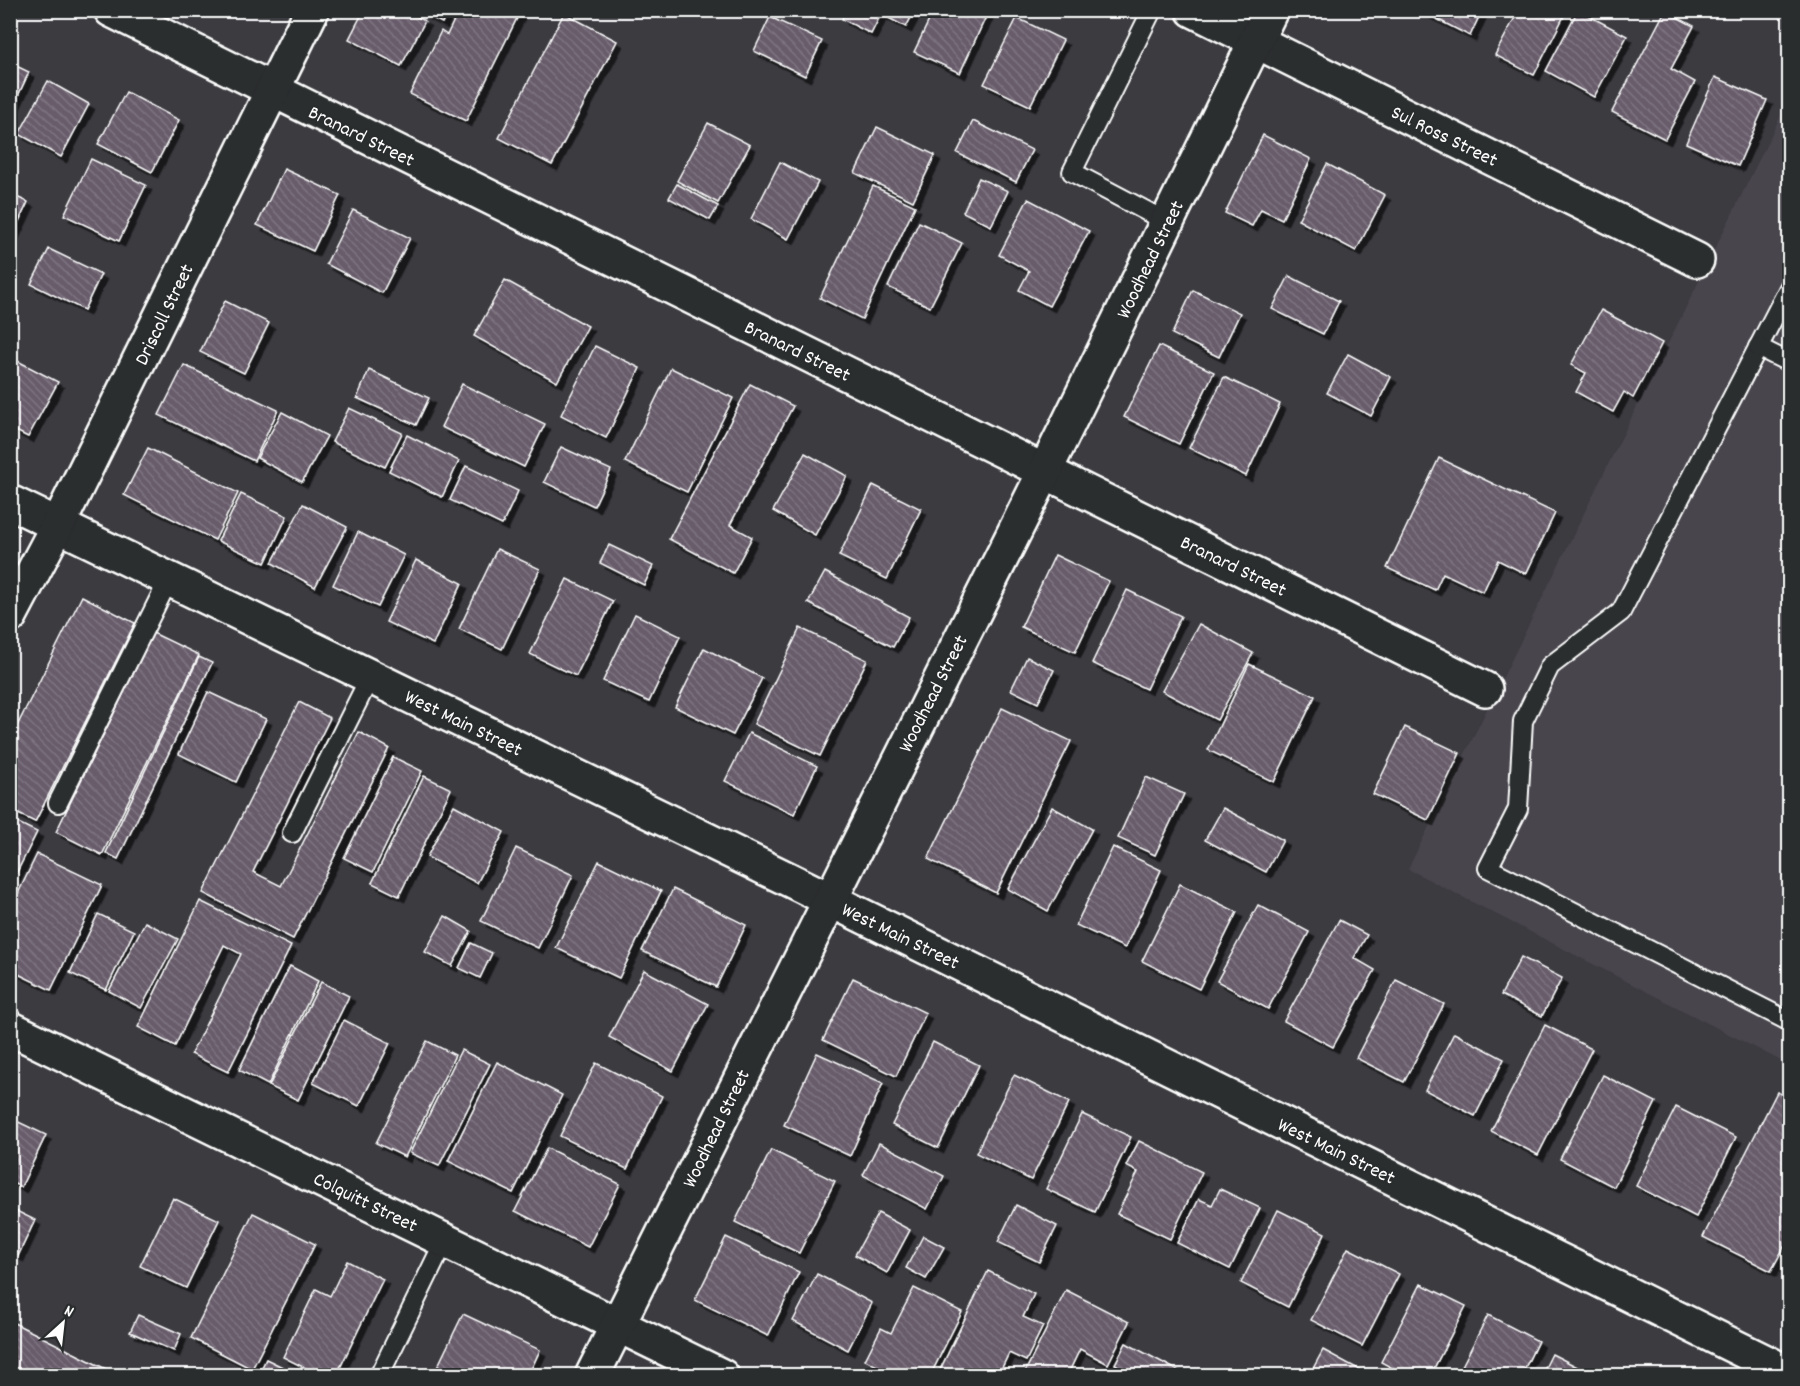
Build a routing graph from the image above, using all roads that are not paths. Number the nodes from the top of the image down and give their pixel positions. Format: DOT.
graph roads {
  1 [pos="111,10"];
  2 [pos="312,10"];
  3 [pos="1152,10"];
  4 [pos="1193,10"];
  5 [pos="1271,10"];
  6 [pos="1256,42"];
  7 [pos="273,90"];
  8 [pos="1167,222"];
  9 [pos="1697,260"];
  10 [pos="1790,285"];
  11 [pos="1758,347"];
  12 [pos="1790,363"];
  13 [pos="1045,471"];
  14 [pos="10,502"];
  15 [pos="58,525"];
  16 [pos="169,579"];
  17 [pos="10,616"];
  18 [pos="370,677"];
  19 [pos="1485,689"];
  20 [pos="58,803"];
  21 [pos="292,833"];
  22 [pos="829,899"];
  23 [pos="1790,1022"];
  24 [pos="10,1028"];
  25 [pos="445,1239"];
  26 [pos="618,1324"];
  27 [pos="1790,1374"];
  28 [pos="379,1376"];
  29 [pos="592,1376"];
  30 [pos="722,1376"];
  1 -- 7 [label="street, Branard Street"];
  2 -- 7 [label="street, Driscoll Street"];
  3 -- 8 [label="lane"];
  4 -- 6 [label="street, Sul Ross Street"];
  5 -- 6 [label="street, Woodhead Street"];
  6 -- 8 [label="street, Woodhead Street"];
  6 -- 9 [label="street, Sul Ross Street"];
  7 -- 13 [label="street, Branard Street"];
  7 -- 15 [label="street, Driscoll Street"];
  8 -- 13 [label="street, Woodhead Street"];
  10 -- 11 [label="lane"];
  11 -- 12 [label="lane"];
  11 -- 23 [label="lane"];
  13 -- 19 [label="street, Branard Street"];
  13 -- 22 [label="street, Woodhead Street"];
  14 -- 15 [label="street, West Main Street"];
  15 -- 16 [label="street, West Main Street"];
  15 -- 17 [label="street, Driscoll Street"];
  16 -- 18 [label="street, West Main Street"];
  16 -- 20 [label="lane"];
  18 -- 21 [label="lane"];
  18 -- 22 [label="street, West Main Street"];
  22 -- 26 [label="street, Woodhead Street"];
  22 -- 27 [label="street, West Main Street"];
  24 -- 25 [label="street, Colquitt Street"];
  25 -- 26 [label="street, Colquitt Street"];
  25 -- 28 [label="lane"];
  26 -- 29 [label="street, Woodhead Street"];
  26 -- 30 [label="street, Colquitt Street"];
}
